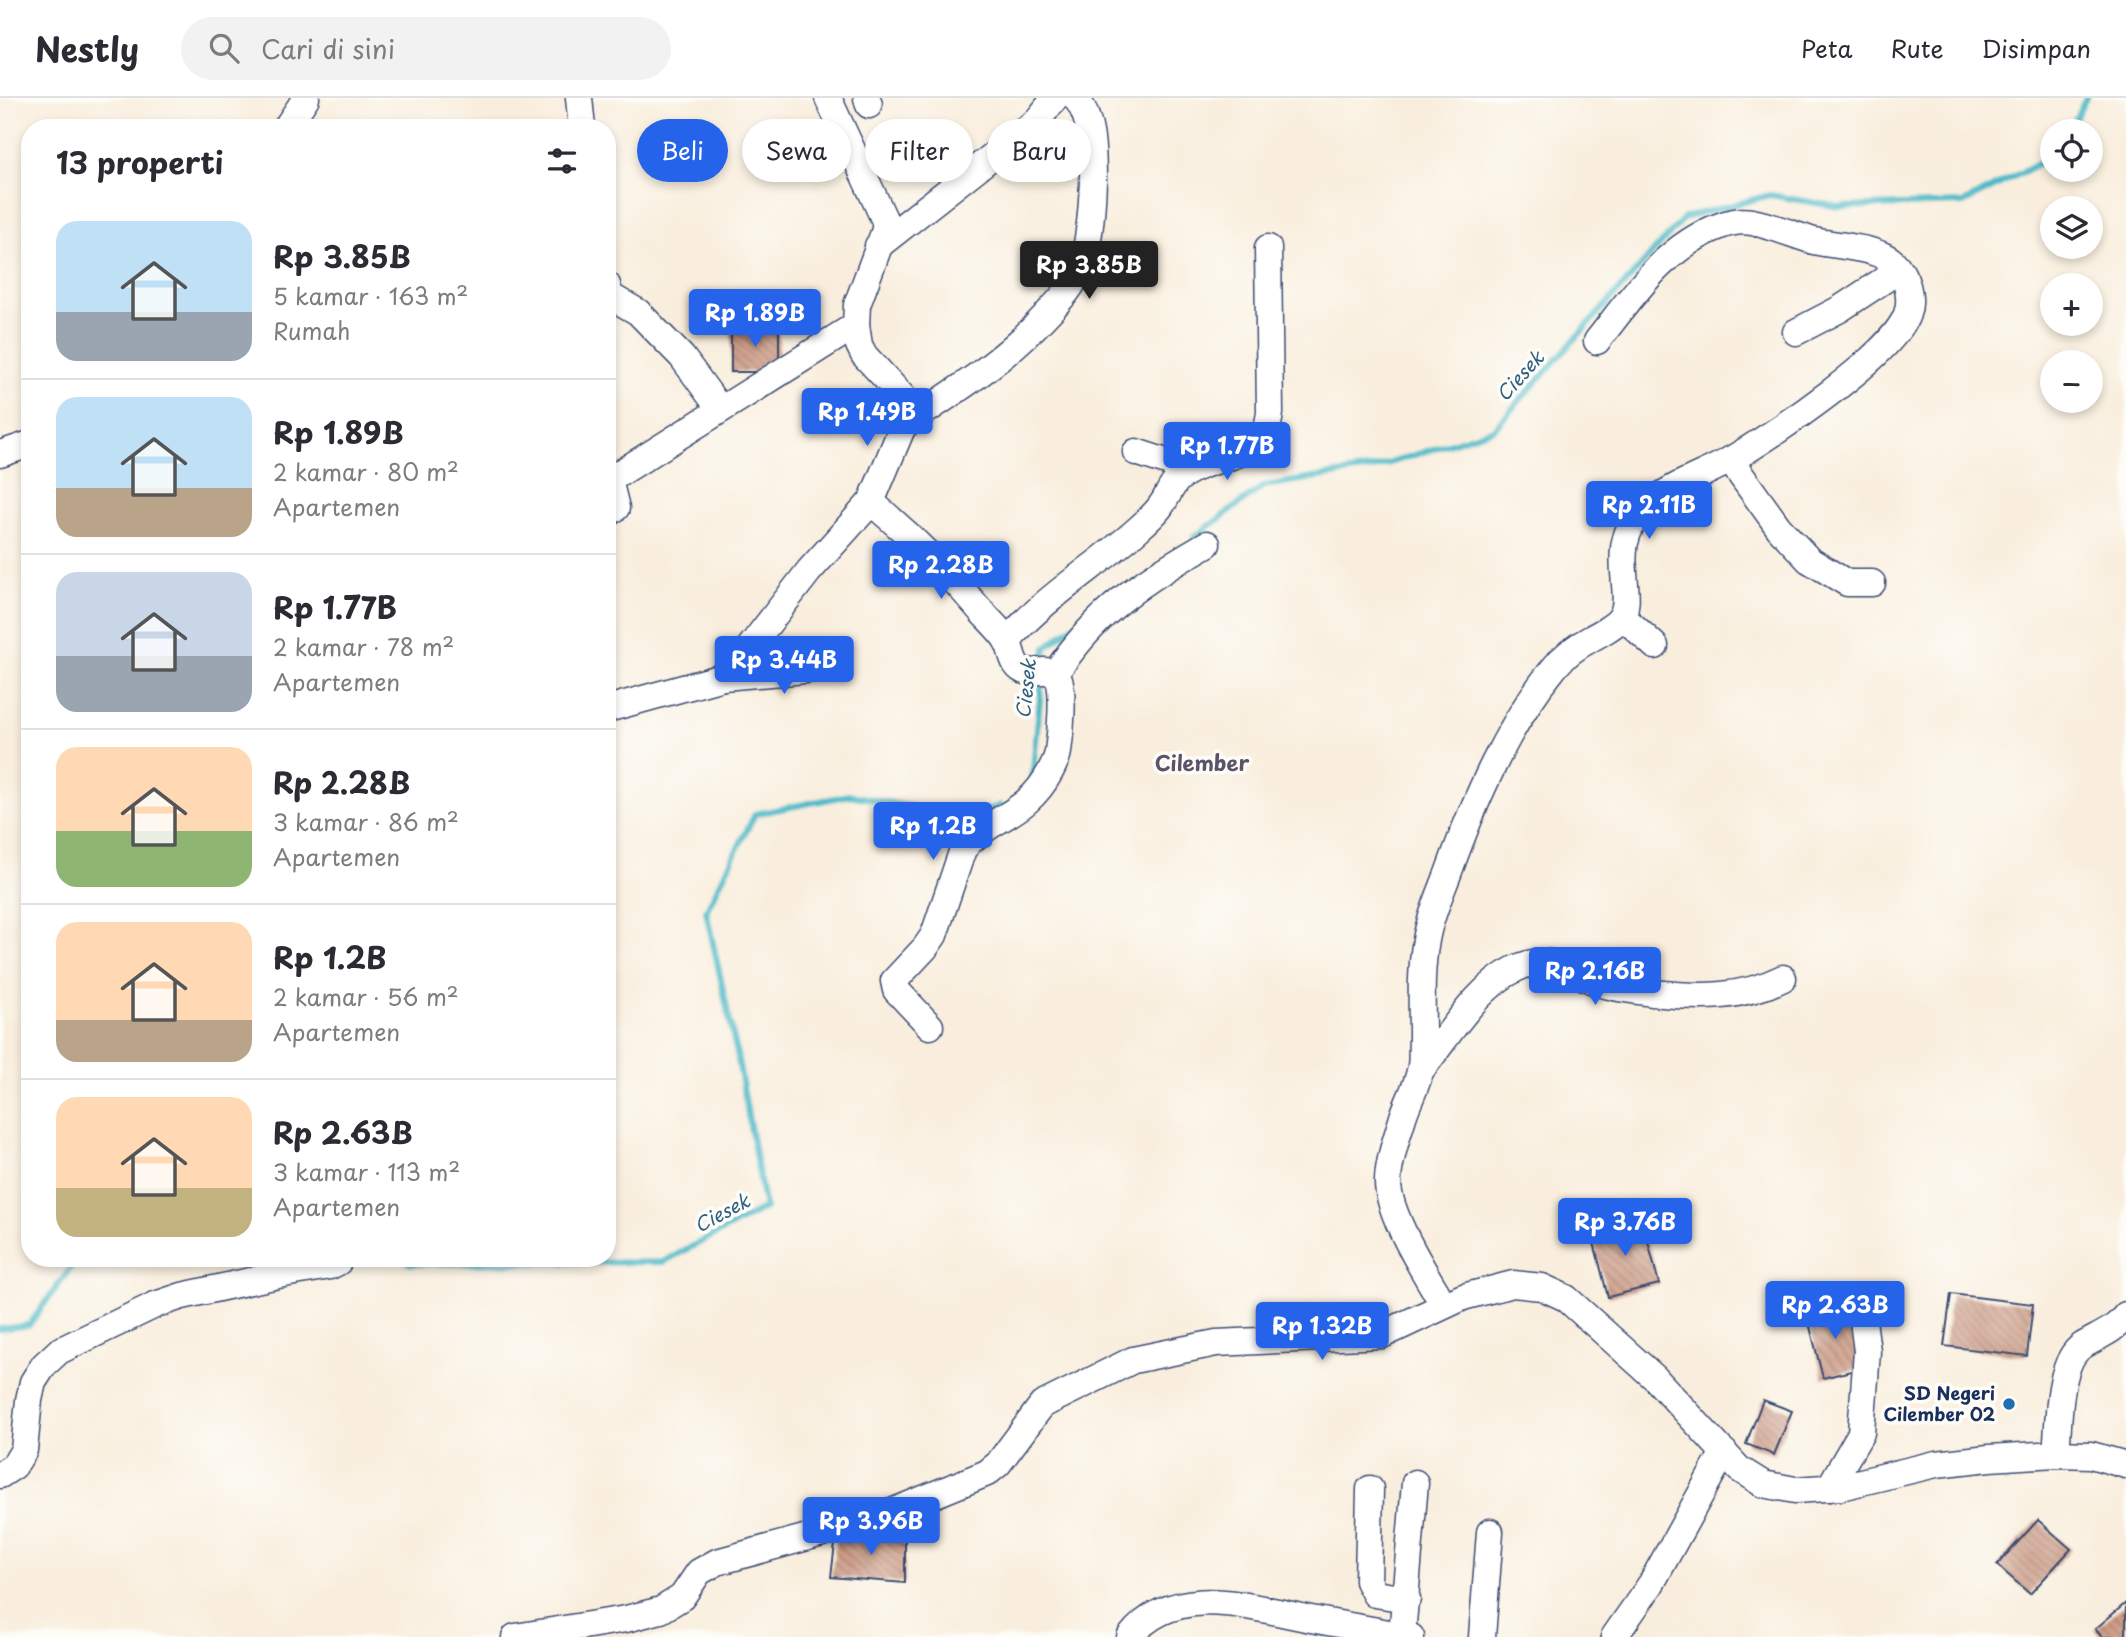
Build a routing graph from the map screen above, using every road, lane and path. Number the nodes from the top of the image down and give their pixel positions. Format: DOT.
graph roads {
  1 [pos="306,98"];
  2 [pos="579,98"];
  3 [pos="828,98"];
  4 [pos="1055,98"];
  5 [pos="1076,98"];
  6 [pos="292,119"];
  7 [pos="581,119"];
  8 [pos="878,246"];
  9 [pos="1268,248"];
  10 [pos="1899,270"];
  11 [pos="616,299"];
  12 [pos="856,325"];
  13 [pos="1796,332"];
  14 [pos="1597,341"];
  15 [pos="720,409"];
  16 [pos="903,426"];
  17 [pos="21,447"];
  18 [pos="1136,452"];
  19 [pos="0,454"];
  20 [pos="1730,460"];
  21 [pos="1191,470"];
  22 [pos="616,476"];
  23 [pos="871,502"];
  24 [pos="1207,544"];
  25 [pos="1872,583"];
  26 [pos="1622,616"];
  27 [pos="1007,640"];
  28 [pos="1654,646"];
  29 [pos="837,663"];
  30 [pos="1044,672"];
  31 [pos="723,677"];
  32 [pos="616,707"];
  33 [pos="1783,978"];
  34 [pos="930,1026"];
  35 [pos="1421,1070"];
  36 [pos="324,1267"];
  37 [pos="1861,1304"];
  38 [pos="1444,1306"];
  39 [pos="2126,1315"];
  40 [pos="1724,1452"];
  41 [pos="2056,1454"];
  42 [pos="2126,1465"];
  43 [pos="0,1475"];
  44 [pos="1415,1483"];
  45 [pos="1829,1488"];
  46 [pos="1370,1489"];
  47 [pos="1490,1532"];
  48 [pos="1407,1599"];
  49 [pos="550,1634"];
  50 [pos="1407,1636"];
  51 [pos="515,1637"];
  52 [pos="1130,1637"];
  53 [pos="1482,1637"];
  54 [pos="1614,1637"];
  1 -- 6 [label="street"];
  2 -- 7 [label="street"];
  3 -- 8 [label="street"];
  4 -- 8 [label="street"];
  5 -- 16 [label="street"];
  8 -- 12 [label="street"];
  9 -- 21 [label="street"];
  10 -- 13 [label="street"];
  10 -- 14 [label="street"];
  10 -- 20 [label="street"];
  11 -- 15 [label="street"];
  12 -- 15 [label="street"];
  12 -- 16 [label="street"];
  15 -- 22 [label="street"];
  16 -- 23 [label="street"];
  17 -- 19 [label="street"];
  18 -- 21 [label="street"];
  20 -- 25 [label="street"];
  20 -- 26 [label="street"];
  21 -- 27 [label="street"];
  23 -- 27 [label="street"];
  23 -- 31 [label="street"];
  24 -- 30 [label="street"];
  26 -- 28 [label="street"];
  26 -- 35 [label="street"];
  27 -- 30 [label="street"];
  29 -- 31 [label="street"];
  30 -- 34 [label="street"];
  31 -- 32 [label="street"];
  33 -- 35 [label="street"];
  35 -- 38 [label="street"];
  36 -- 43 [label="street"];
  37 -- 45 [label="street"];
  38 -- 40 [label="street"];
  38 -- 49 [label="street"];
  39 -- 41 [label="street"];
  40 -- 45 [label="street"];
  40 -- 54 [label="street"];
  41 -- 42 [label="street"];
  41 -- 45 [label="street"];
  44 -- 48 [label="street"];
  46 -- 48 [label="street"];
  47 -- 53 [label="street"];
  48 -- 50 [label="street"];
  49 -- 51 [label="street"];
  50 -- 52 [label="street"];
}
